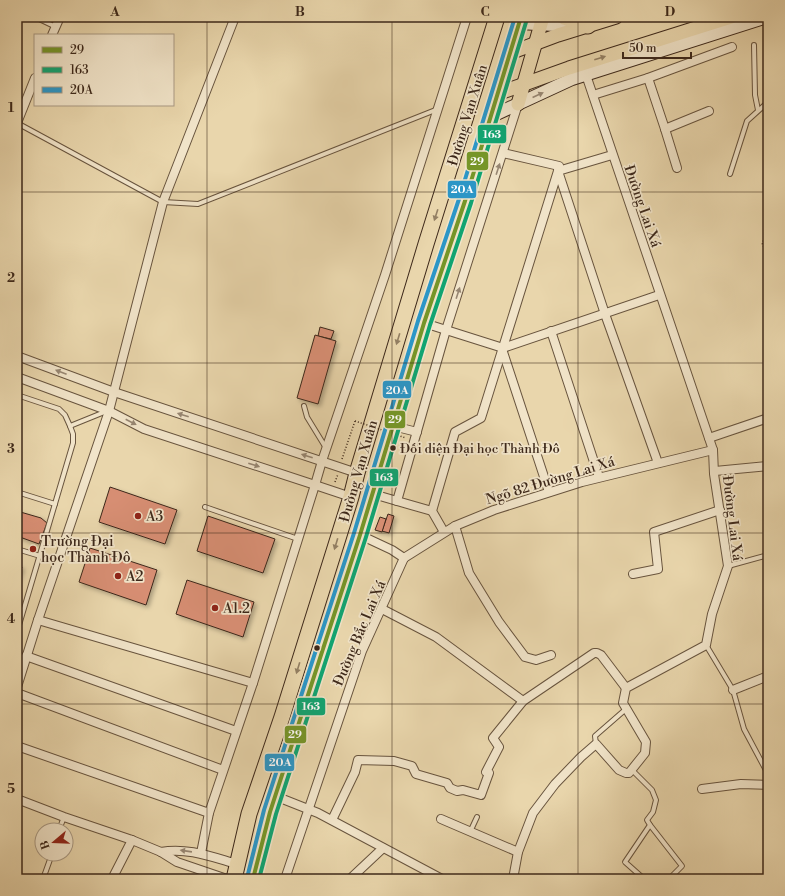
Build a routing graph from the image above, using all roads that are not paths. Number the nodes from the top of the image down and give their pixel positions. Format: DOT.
graph roads {
  1 [pos="35,17"];
  2 [pos="60,17"];
  3 [pos="235,17"];
  4 [pos="467,17"];
  5 [pos="497,17"];
  6 [pos="616,17"];
  7 [pos="731,17"];
  8 [pos="767,17"];
  9 [pos="520,20"];
  10 [pos="576,20"];
  11 [pos="542,21"];
  12 [pos="56,27"];
  13 [pos="52,34"];
  14 [pos="535,44"];
  15 [pos="754,45"];
  16 [pos="732,47"];
  17 [pos="510,53"];
  18 [pos="584,69"];
  19 [pos="648,78"];
  20 [pos="34,80"];
  21 [pos="524,84"];
  22 [pos="497,94"];
  23 [pos="593,95"];
  24 [pos="768,102"];
  25 [pos="518,104"];
  26 [pos="438,108"];
  27 [pos="758,110"];
  28 [pos="709,111"];
  29 [pos="490,117"];
  30 [pos="17,123"];
  31 [pos="666,129"];
  32 [pos="503,153"];
  33 [pos="612,155"];
  34 [pos="677,168"];
  35 [pos="558,171"];
  36 [pos="730,174"];
  37 [pos="443,194"];
  38 [pos="465,201"];
  39 [pos="163,202"];
  40 [pos="659,295"];
  41 [pos="605,314"];
  42 [pos="424,323"];
  43 [pos="446,330"];
  44 [pos="551,332"];
  45 [pos="503,348"];
  46 [pos="17,356"];
  47 [pos="17,377"];
  48 [pos="114,392"];
  49 [pos="17,395"];
  50 [pos="304,406"];
  51 [pos="109,411"];
  52 [pos="768,418"];
  53 [pos="70,426"];
  54 [pos="393,426"];
  55 [pos="417,432"];
  56 [pos="709,438"];
  57 [pos="326,448"];
  58 [pos="713,450"];
  59 [pos="322,461"];
  60 [pos="658,463"];
  61 [pos="768,466"];
  62 [pos="714,471"];
  63 [pos="357,473"];
  64 [pos="599,477"];
  65 [pos="316,485"];
  66 [pos="17,492"];
  67 [pos="549,492"];
  68 [pos="373,494"];
  69 [pos="351,497"];
  70 [pos="397,501"];
  71 [pos="55,504"];
  72 [pos="204,507"];
  73 [pos="720,510"];
  74 [pos="432,511"];
  75 [pos="455,526"];
  76 [pos="444,532"];
  77 [pos="360,535"];
  78 [pos="298,539"];
  79 [pos="17,549"];
  80 [pos="768,555"];
  81 [pos="40,556"];
  82 [pos="404,558"];
  83 [pos="728,566"];
  84 [pos="633,574"];
  85 [pos="382,608"];
  86 [pos="38,620"];
  87 [pos="17,632"];
  88 [pos="706,645"];
  89 [pos="551,654"];
  90 [pos="23,660"];
  91 [pos="768,676"];
  92 [pos="253,683"];
  93 [pos="17,687"];
  94 [pos="626,688"];
  95 [pos="733,690"];
  96 [pos="17,693"];
  97 [pos="523,701"];
  98 [pos="626,709"];
  99 [pos="236,731"];
  100 [pos="596,744"];
  101 [pos="17,746"];
  102 [pos="223,770"];
  103 [pos="632,770"];
  104 [pos="768,774"];
  105 [pos="768,785"];
  106 [pos="702,789"];
  107 [pos="275,796"];
  108 [pos="17,799"];
  109 [pos="308,808"];
  110 [pos="209,813"];
  111 [pos="64,816"];
  112 [pos="477,817"];
  113 [pos="441,819"];
  114 [pos="332,820"];
  115 [pos="62,822"];
  116 [pos="650,825"];
  117 [pos="470,832"];
  118 [pos="132,840"];
  119 [pos="383,848"];
  120 [pos="161,852"];
  121 [pos="518,852"];
  122 [pos="201,853"];
  123 [pos="49,862"];
  124 [pos="238,864"];
  125 [pos="287,878"];
  126 [pos="643,878"];
  127 [pos="43,879"];
  128 [pos="112,879"];
  129 [pos="227,879"];
  130 [pos="234,879"];
  131 [pos="252,879"];
  132 [pos="350,879"];
  133 [pos="442,879"];
  134 [pos="513,879"];
  135 [pos="669,879"];
  1 -- 12 [label="lane"];
  2 -- 12 [label="street"];
  3 -- 39 [label="street"];
  4 -- 26 [label="street"];
  5 -- 37 [label="highway, Đường Vạn Xuân"];
  6 -- 10 [label="main road"];
  18 -- 7 [label="main road, one-way"];
  8 -- 18 [label="main road"];
  9 -- 11 [label="main road"];
  9 -- 17 [label="highway, Đường Vạn Xuân"];
  10 -- 11 [label="main road"];
  10 -- 14 [label="main road"];
  11 -- 14 [label="main road"];
  12 -- 13 [label="street"];
  14 -- 17 [label="main road"];
  14 -- 21 [label="main road"];
  15 -- 27 [label="lane"];
  16 -- 19 [label="street"];
  17 -- 22 [label="highway, Đường Vạn Xuân"];
  18 -- 21 [label="main road"];
  18 -- 23 [label="street, Đường Lai Xá"];
  25 -- 18 [label="main road, one-way"];
  19 -- 23 [label="street"];
  19 -- 31 [label="street"];
  20 -- 30 [label="street"];
  21 -- 22 [label="main road"];
  21 -- 25 [label="main road"];
  22 -- 29 [label="highway, Đường Vạn Xuân"];
  23 -- 33 [label="street, Đường Lai Xá"];
  24 -- 27 [label="lane"];
  25 -- 29 [label="main road"];
  25 -- 32 [label="street"];
  26 -- 39 [label="lane"];
  26 -- 57 [label="street"];
  27 -- 36 [label="lane"];
  28 -- 31 [label="street"];
  29 -- 38 [label="highway, Đường Vạn Xuân"];
  30 -- 39 [label="lane"];
  31 -- 34 [label="street"];
  32 -- 35 [label="street"];
  43 -- 32 [label="street, one-way"];
  33 -- 35 [label="street"];
  33 -- 40 [label="street, Đường Lai Xá"];
  35 -- 41 [label="street"];
  35 -- 45 [label="street"];
  37 -- 38 [label="highway"];
  37 -- 63 [label="highway, Đường Vạn Xuân, one-way"];
  38 -- 42 [label="highway, Đường Vạn Xuân"];
  39 -- 48 [label="street"];
  40 -- 41 [label="street"];
  40 -- 56 [label="street, Đường Lai Xá"];
  41 -- 44 [label="street"];
  41 -- 60 [label="street"];
  42 -- 43 [label="street"];
  42 -- 54 [label="highway, Đường Vạn Xuân"];
  43 -- 45 [label="street"];
  43 -- 55 [label="street"];
  44 -- 45 [label="street"];
  44 -- 64 [label="street"];
  45 -- 67 [label="street"];
  45 -- 74 [label="street"];
  48 -- 46 [label="street, one-way"];
  47 -- 51 [label="street"];
  48 -- 51 [label="street"];
  59 -- 48 [label="street, one-way"];
  49 -- 53 [label="lane"];
  50 -- 57 [label="lane"];
  51 -- 53 [label="lane"];
  51 -- 65 [label="street, one-way"];
  51 -- 86 [label="street"];
  52 -- 56 [label="street"];
  53 -- 71 [label="lane"];
  54 -- 55 [label="street"];
  54 -- 68 [label="highway, Đường Vạn Xuân"];
  55 -- 70 [label="street"];
  56 -- 58 [label="street, Đường Lai Xá"];
  57 -- 59 [label="street"];
  58 -- 60 [label="street, Ngõ 82 Đường Lai Xá"];
  58 -- 62 [label="street, Đường Lai Xá"];
  59 -- 63 [label="street"];
  59 -- 65 [label="street"];
  60 -- 64 [label="street, Ngõ 82 Đường Lai Xá"];
  61 -- 62 [label="street"];
  62 -- 73 [label="street, Đường Lai Xá"];
  63 -- 69 [label="highway, Đường Vạn Xuân"];
  64 -- 67 [label="street, Ngõ 82 Đường Lai Xá"];
  65 -- 69 [label="street"];
  65 -- 78 [label="street"];
  66 -- 71 [label="lane"];
  67 -- 75 [label="street, Ngõ 82 Đường Lai Xá"];
  68 -- 70 [label="street"];
  68 -- 77 [label="highway, Đường Vạn Xuân"];
  69 -- 124 [label="highway, Đường Vạn Xuân, one-way"];
  70 -- 74 [label="street"];
  71 -- 81 [label="lane"];
  72 -- 78 [label="lane"];
  73 -- 83 [label="street, Đường Lai Xá"];
  73 -- 84 [label="street"];
  74 -- 76 [label="street"];
  75 -- 76 [label="street, Ngõ 82 Đường Lai Xá"];
  75 -- 89 [label="street"];
  76 -- 82 [label="street, Ngõ 82 Đường Lai Xá"];
  77 -- 82 [label="street"];
  77 -- 107 [label="highway, Đường Vạn Xuân"];
  78 -- 92 [label="street"];
  79 -- 81 [label="lane"];
  80 -- 83 [label="lane"];
  81 -- 87 [label="lane"];
  82 -- 85 [label="street, Đường Bắc Lai Xá"];
  83 -- 88 [label="street, Đường Lai Xá"];
  85 -- 97 [label="street"];
  85 -- 109 [label="street, Đường Bắc Lai Xá"];
  86 -- 90 [label="street"];
  86 -- 92 [label="street"];
  88 -- 94 [label="street"];
  88 -- 95 [label="lane"];
  90 -- 93 [label="street"];
  90 -- 99 [label="street"];
  91 -- 95 [label="street"];
  92 -- 99 [label="street"];
  94 -- 97 [label="street"];
  94 -- 98 [label="street"];
  95 -- 104 [label="lane"];
  96 -- 102 [label="street"];
  97 -- 114 [label="street"];
  98 -- 100 [label="lane"];
  98 -- 103 [label="street"];
  99 -- 102 [label="street"];
  100 -- 103 [label="street"];
  100 -- 121 [label="street"];
  101 -- 110 [label="street"];
  102 -- 110 [label="street"];
  103 -- 116 [label="lane"];
  105 -- 106 [label="street"];
  107 -- 109 [label="street"];
  107 -- 131 [label="highway, Đường Vạn Xuân"];
  108 -- 111 [label="street"];
  109 -- 114 [label="street"];
  109 -- 125 [label="street, Đường Bắc Lai Xá"];
  110 -- 122 [label="street"];
  111 -- 115 [label="lane"];
  111 -- 118 [label="street"];
  112 -- 117 [label="lane"];
  113 -- 117 [label="street"];
  114 -- 119 [label="street"];
  116 -- 126 [label="lane"];
  116 -- 135 [label="lane"];
  117 -- 121 [label="street"];
  118 -- 120 [label="street"];
  118 -- 128 [label="street"];
  119 -- 132 [label="street"];
  119 -- 133 [label="street"];
  122 -- 120 [label="street, one-way"];
  120 -- 129 [label="street"];
  121 -- 134 [label="street"];
  122 -- 124 [label="street"];
  123 -- 127 [label="lane"];
  124 -- 130 [label="highway, Đường Vạn Xuân"];
}
